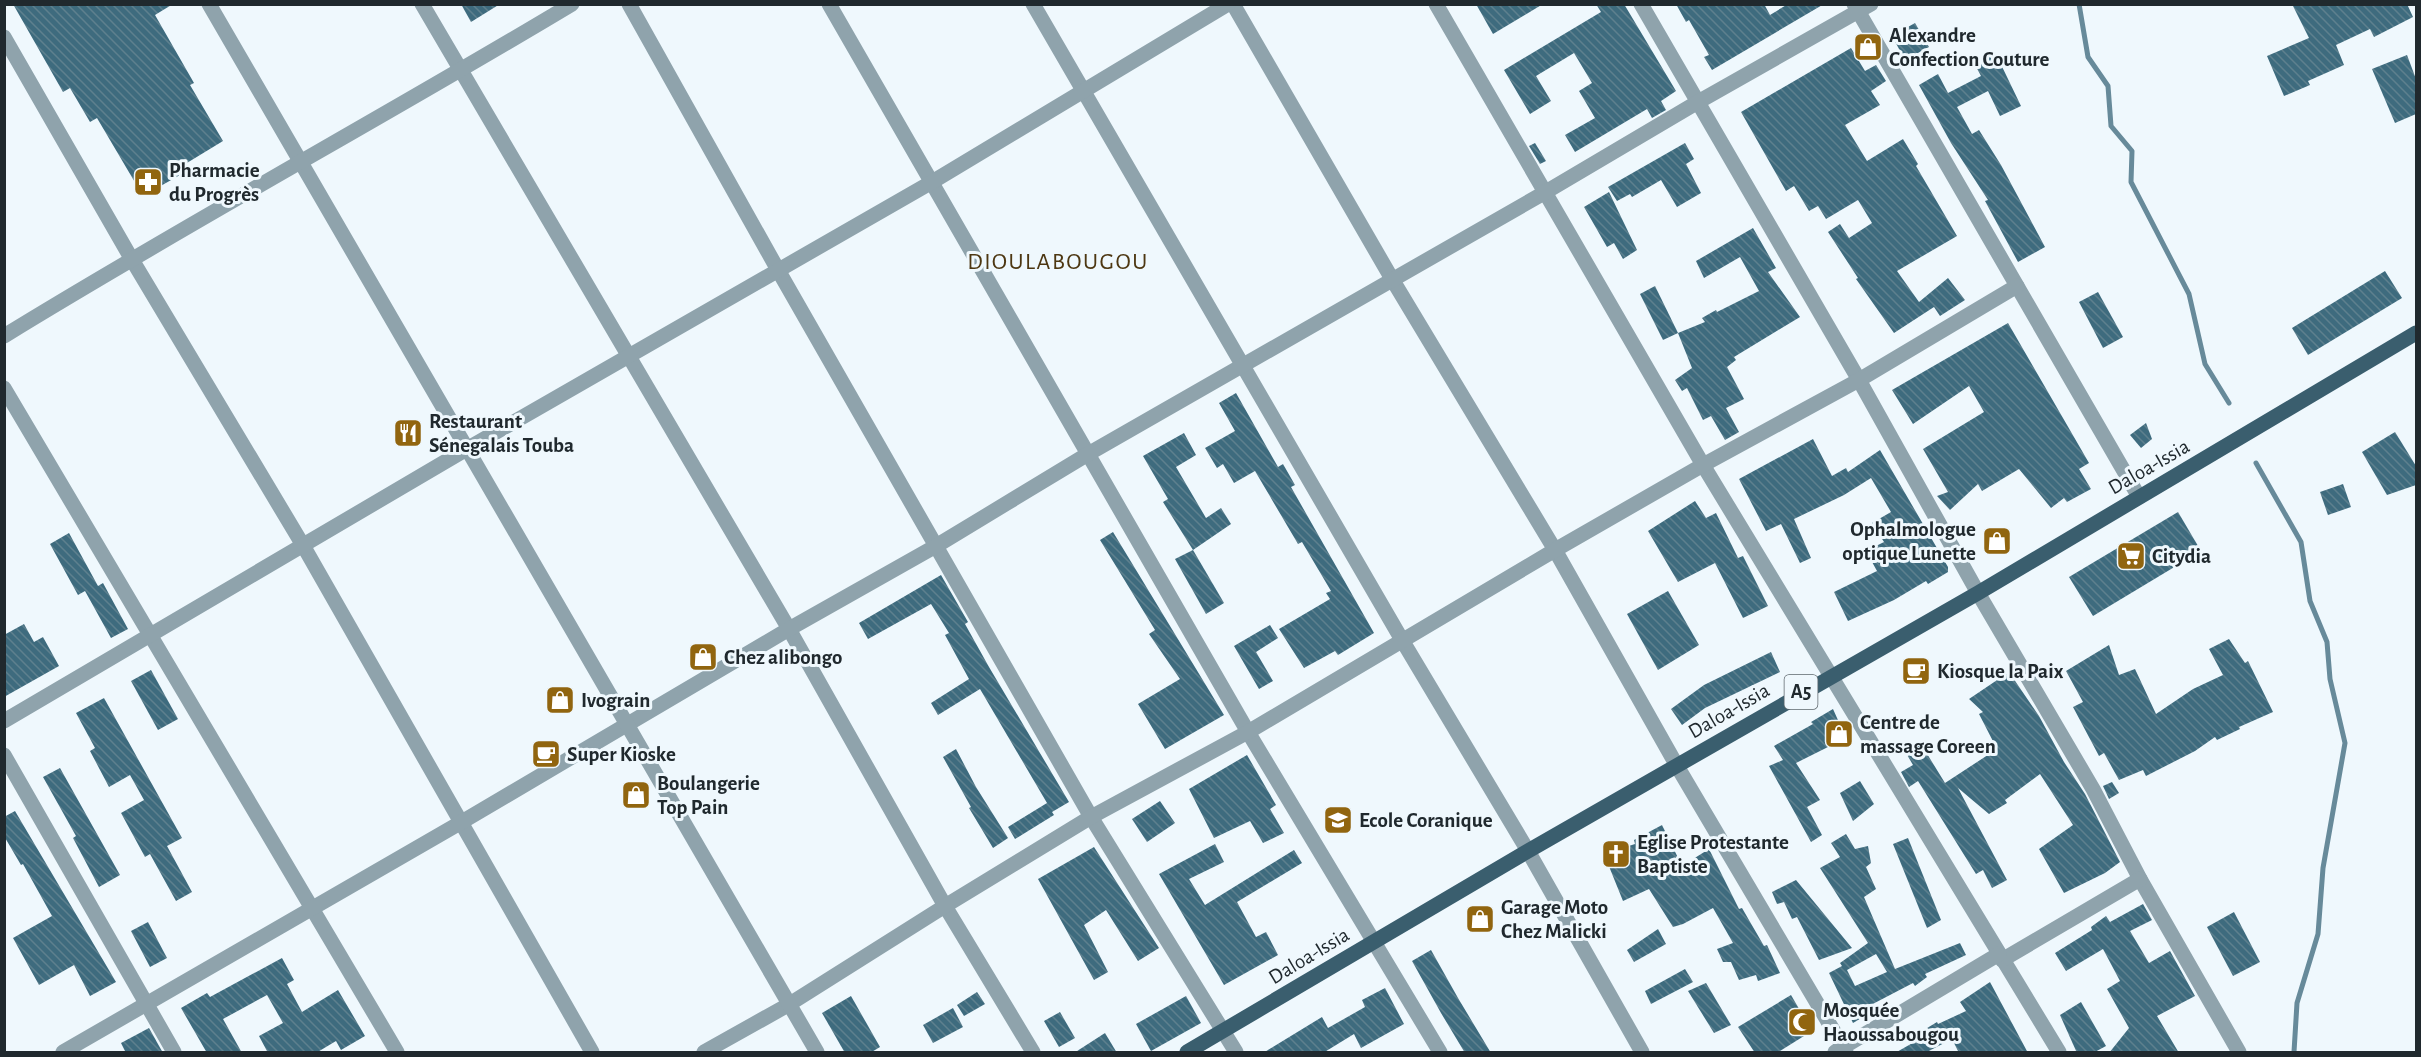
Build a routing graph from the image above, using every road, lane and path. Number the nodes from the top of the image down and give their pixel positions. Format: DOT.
graph roads {
  1 [pos="209,4"];
  2 [pos="422,4"];
  3 [pos="572,4"];
  4 [pos="629,4"];
  5 [pos="830,4"];
  6 [pos="1033,4"];
  7 [pos="1228,4"];
  8 [pos="1233,4"];
  9 [pos="1436,4"];
  10 [pos="1641,4"];
  11 [pos="1861,6"];
  12 [pos="4,37"];
  13 [pos="459,71"];
  14 [pos="1084,90"];
  15 [pos="1698,102"];
  16 [pos="301,163"];
  17 [pos="932,182"];
  18 [pos="1544,193"];
  19 [pos="130,258"];
  20 [pos="778,270"];
  21 [pos="1392,279"];
  22 [pos="2017,286"];
  23 [pos="2416,333"];
  24 [pos="4,336"];
  25 [pos="627,357"];
  26 [pos="1243,366"];
  27 [pos="1859,380"];
  28 [pos="4,388"];
  29 [pos="465,450"];
  30 [pos="1088,454"];
  31 [pos="1703,465"];
  32 [pos="2139,498"];
  33 [pos="936,546"];
  34 [pos="304,547"];
  35 [pos="1555,550"];
  36 [pos="1978,592"];
  37 [pos="789,629"];
  38 [pos="151,634"];
  39 [pos="1402,640"];
  40 [pos="1830,675"];
  41 [pos="4,721"];
  42 [pos="628,724"];
  43 [pos="1248,732"];
  44 [pos="4,755"];
  45 [pos="1677,766"];
  46 [pos="1091,817"];
  47 [pos="460,823"];
  48 [pos="1528,851"];
  49 [pos="2140,879"];
  50 [pos="945,906"];
  51 [pos="311,907"];
  52 [pos="1373,942"];
  53 [pos="2001,957"];
  54 [pos="146,1005"];
  55 [pos="788,1005"];
  56 [pos="1224,1031"];
  57 [pos="1842,1051"];
  58 [pos="63,1053"];
  59 [pos="174,1053"];
  60 [pos="397,1053"];
  61 [pos="592,1053"];
  62 [pos="704,1053"];
  63 [pos="817,1053"];
  64 [pos="1033,1053"];
  65 [pos="1187,1053"];
  66 [pos="1236,1053"];
  67 [pos="1440,1053"];
  68 [pos="1642,1053"];
  69 [pos="2059,1053"];
  70 [pos="2239,1053"];
  1 -- 16 [label="street"];
  2 -- 13 [label="street"];
  3 -- 13 [label="street"];
  4 -- 20 [label="street"];
  5 -- 17 [label="street"];
  6 -- 14 [label="street"];
  7 -- 14 [label="street"];
  8 -- 21 [label="street"];
  9 -- 18 [label="street"];
  10 -- 15 [label="street"];
  11 -- 15 [label="street"];
  11 -- 22 [label="street"];
  12 -- 19 [label="street"];
  13 -- 16 [label="street"];
  13 -- 25 [label="street"];
  14 -- 17 [label="street"];
  14 -- 26 [label="street"];
  15 -- 18 [label="street"];
  15 -- 27 [label="street"];
  16 -- 19 [label="street"];
  16 -- 29 [label="street"];
  17 -- 20 [label="street"];
  17 -- 30 [label="street"];
  18 -- 21 [label="street"];
  18 -- 31 [label="street"];
  19 -- 24 [label="street"];
  19 -- 34 [label="street"];
  20 -- 25 [label="street"];
  20 -- 33 [label="street"];
  21 -- 26 [label="street"];
  21 -- 35 [label="street"];
  22 -- 27 [label="street"];
  22 -- 32 [label="street"];
  23 -- 32 [label="main road, Daloa-Issia / A5"];
  25 -- 29 [label="street"];
  25 -- 37 [label="street"];
  26 -- 30 [label="street"];
  26 -- 39 [label="street"];
  27 -- 31 [label="street"];
  27 -- 36 [label="street"];
  28 -- 38 [label="street"];
  29 -- 34 [label="street"];
  29 -- 42 [label="street"];
  30 -- 33 [label="street"];
  30 -- 43 [label="street"];
  31 -- 35 [label="street"];
  31 -- 40 [label="street"];
  32 -- 36 [label="main road, Daloa-Issia / A5"];
  33 -- 37 [label="street"];
  33 -- 46 [label="street"];
  34 -- 38 [label="street"];
  34 -- 47 [label="street"];
  35 -- 39 [label="street"];
  35 -- 45 [label="street"];
  36 -- 40 [label="main road, Daloa-Issia / A5"];
  36 -- 49 [label="street"];
  37 -- 42 [label="street"];
  37 -- 50 [label="street"];
  38 -- 41 [label="street"];
  38 -- 51 [label="street"];
  39 -- 43 [label="street"];
  39 -- 48 [label="street"];
  40 -- 45 [label="main road, Daloa-Issia / A5"];
  40 -- 53 [label="street"];
  42 -- 47 [label="street"];
  42 -- 55 [label="street"];
  43 -- 46 [label="street"];
  43 -- 52 [label="street"];
  44 -- 54 [label="street"];
  45 -- 48 [label="main road, Daloa-Issia / A5"];
  45 -- 57 [label="street"];
  46 -- 50 [label="street"];
  46 -- 56 [label="street"];
  47 -- 51 [label="street"];
  47 -- 61 [label="street"];
  48 -- 52 [label="main road, Daloa-Issia / A5"];
  48 -- 68 [label="street"];
  49 -- 53 [label="street"];
  49 -- 70 [label="street"];
  50 -- 55 [label="street"];
  50 -- 64 [label="street"];
  51 -- 54 [label="street"];
  51 -- 60 [label="street"];
  52 -- 56 [label="main road, Daloa-Issia / A5"];
  52 -- 67 [label="street"];
  53 -- 57 [label="street"];
  53 -- 69 [label="street"];
  54 -- 58 [label="street"];
  54 -- 59 [label="street"];
  55 -- 62 [label="street"];
  55 -- 63 [label="street"];
  56 -- 65 [label="main road, Daloa-Issia / A5"];
  56 -- 66 [label="street"];
}
